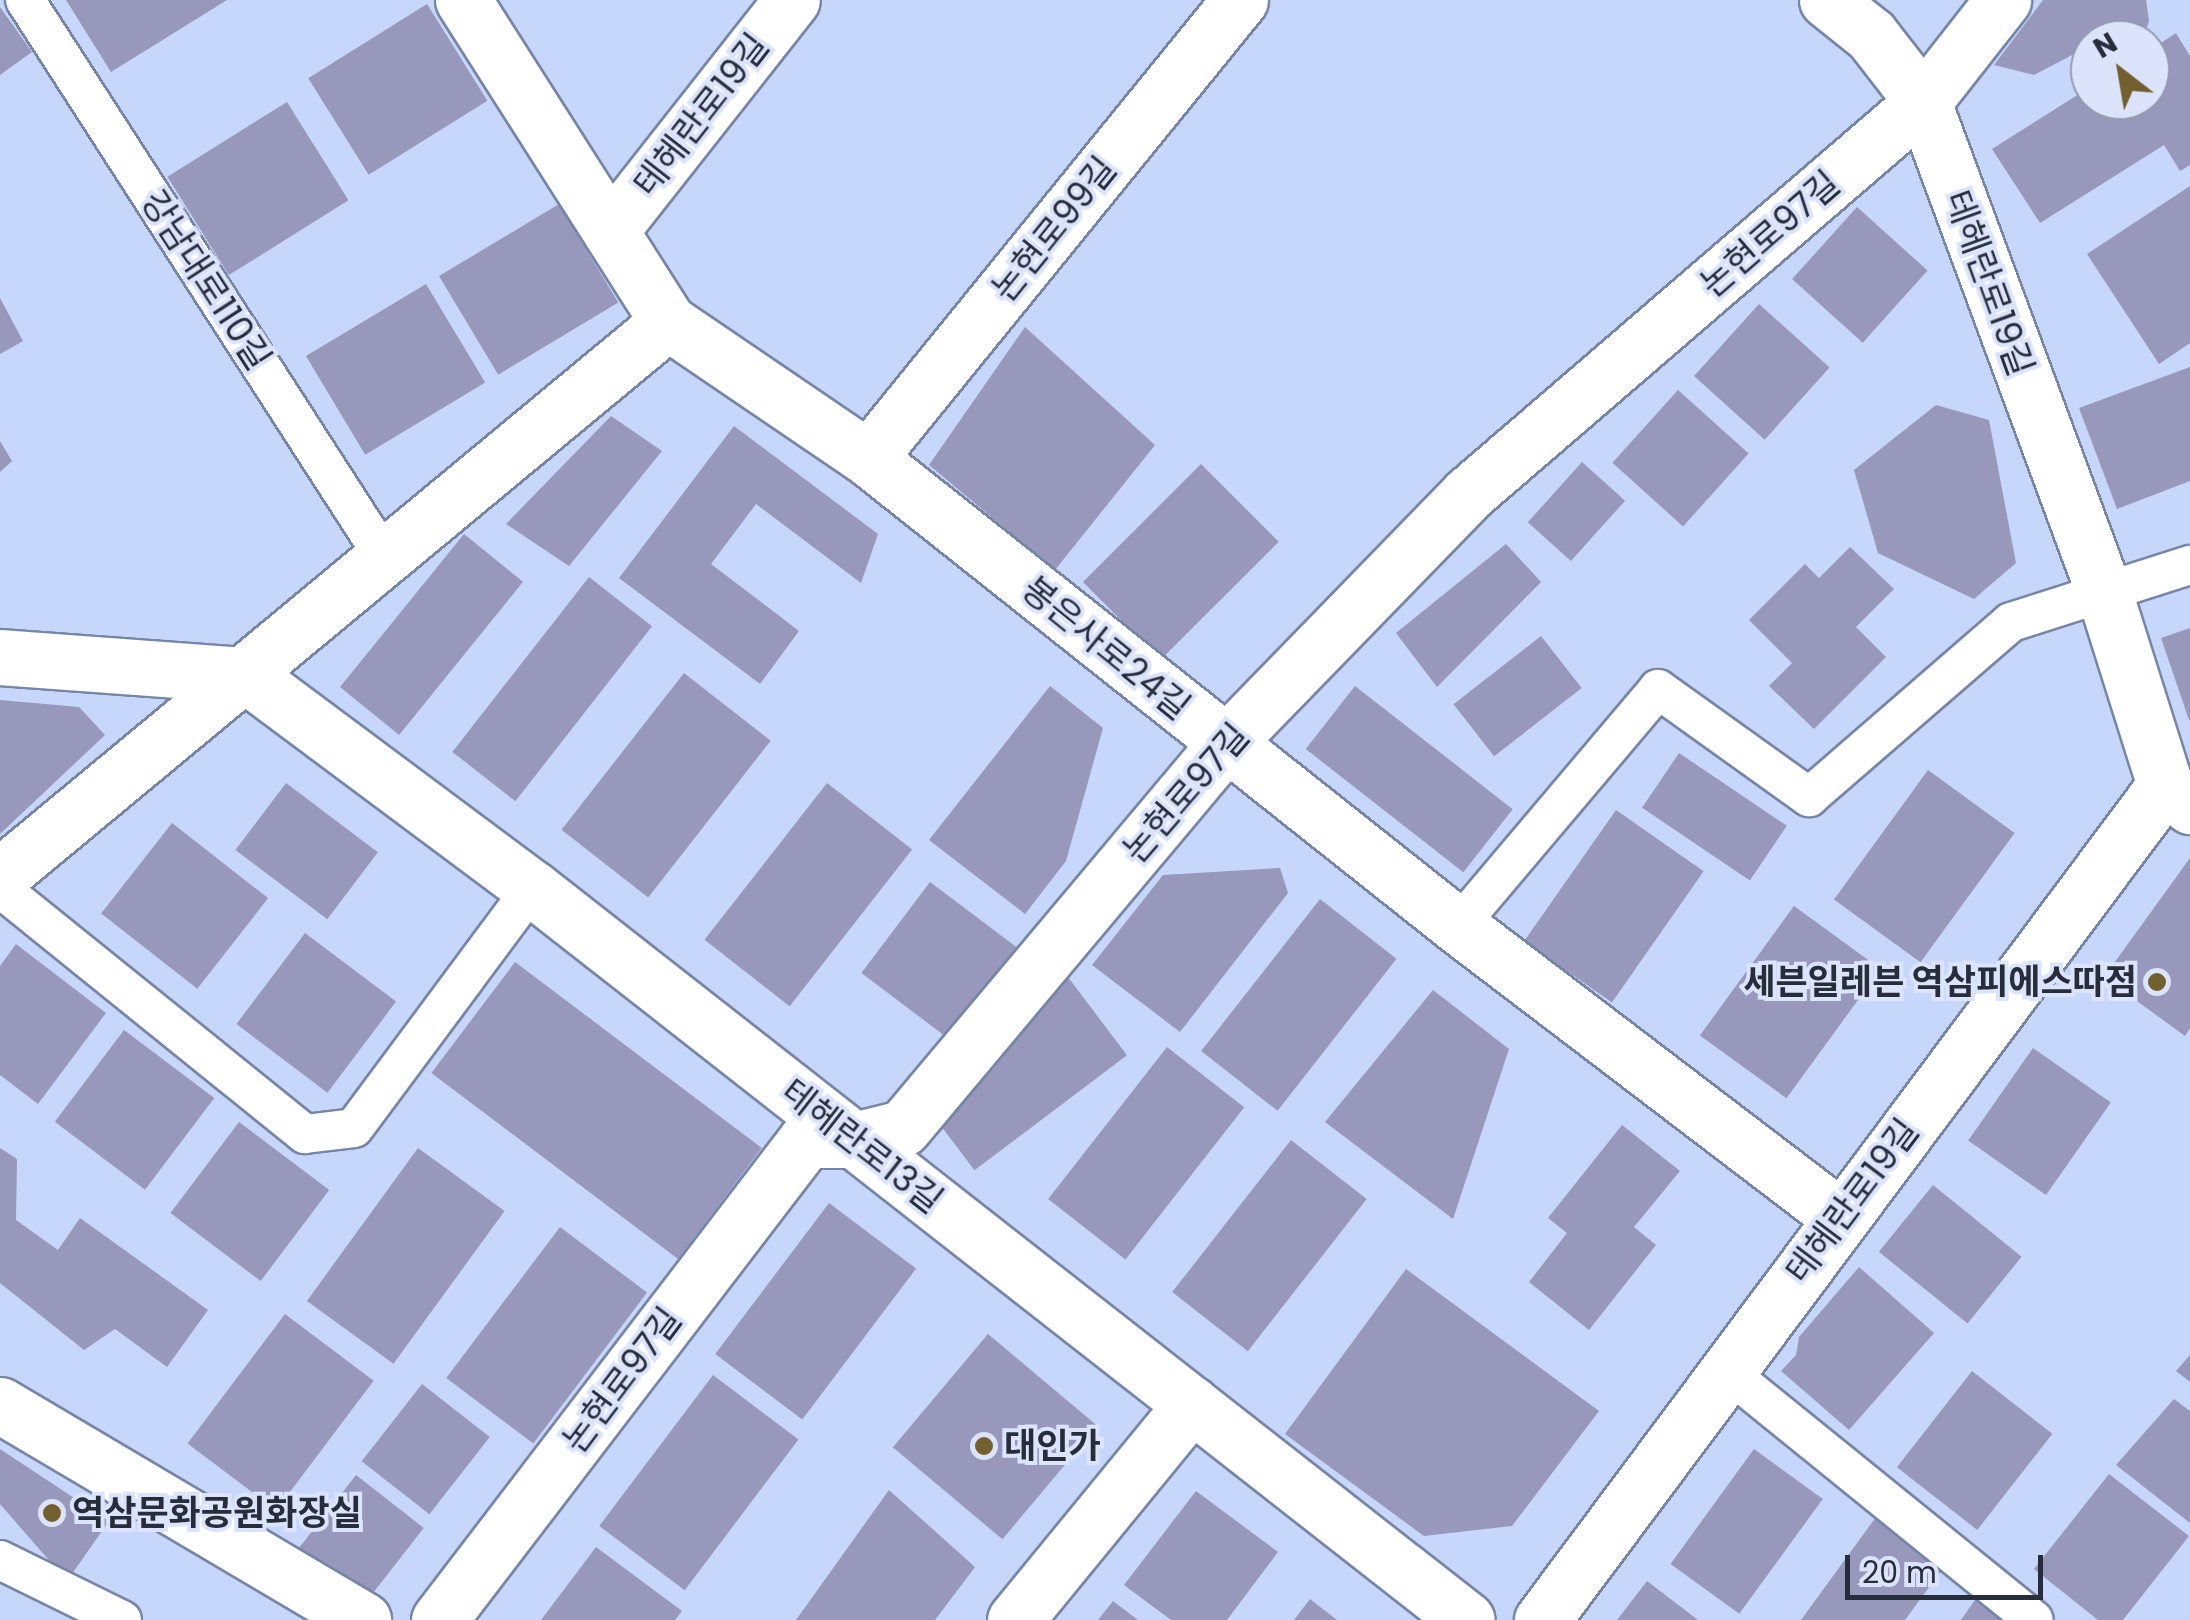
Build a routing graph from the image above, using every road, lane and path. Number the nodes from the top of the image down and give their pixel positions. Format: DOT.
graph roads {
  1 [pos="25,0"];
  2 [pos="463,0"];
  3 [pos="792,0"];
  4 [pos="1240,0"];
  5 [pos="1828,0"];
  6 [pos="2003,0"];
  7 [pos="1923,102"];
  8 [pos="610,231"];
  9 [pos="668,322"];
  10 [pos="868,458"];
  11 [pos="386,560"];
  12 [pos="2190,565"];
  13 [pos="2105,595"];
  14 [pos="0,657"];
  15 [pos="246,675"];
  16 [pos="1226,743"];
  17 [pos="2178,795"];
  18 [pos="0,876"];
  19 [pos="0,888"];
  20 [pos="532,888"];
  21 [pos="1458,926"];
  22 [pos="854,1140"];
  23 [pos="1840,1218"];
  24 [pos="1725,1370"];
  25 [pos="1192,1404"];
  26 [pos="0,1405"];
  27 [pos="0,1560"];
  28 [pos="122,1620"];
  29 [pos="363,1620"];
  30 [pos="439,1620"];
  31 [pos="1015,1620"];
  32 [pos="1467,1620"];
  33 [pos="1542,1620"];
  34 [pos="2034,1620"];
  1 -- 11 [label="lane, 강남대로110길"];
  2 -- 8 [label="street, 봉은사로24길"];
  3 -- 8 [label="street, 테헤란로19길"];
  4 -- 10 [label="street, 논현로99길"];
  5 -- 7 [label="street, 테헤란로19길"];
  6 -- 7 [label="street, 논현로97길"];
  7 -- 13 [label="street, 테헤란로19길"];
  7 -- 16 [label="street, 논현로97길"];
  8 -- 9 [label="street, 봉은사로24길"];
  9 -- 10 [label="street, 봉은사로24길"];
  9 -- 11 [label="street"];
  10 -- 16 [label="street, 봉은사로24길"];
  11 -- 15 [label="street"];
  12 -- 13 [label="lane"];
  13 -- 17 [label="street, 테헤란로19길"];
  13 -- 21 [label="lane"];
  14 -- 15 [label="street"];
  15 -- 18 [label="street"];
  15 -- 20 [label="street, 테헤란로13길"];
  16 -- 21 [label="street, 봉은사로24길"];
  16 -- 22 [label="street, 논현로97길"];
  17 -- 23 [label="street, 테헤란로19길"];
  19 -- 20 [label="lane"];
  20 -- 22 [label="street, 테헤란로13길"];
  21 -- 23 [label="street, 봉은사로24길"];
  22 -- 25 [label="street, 테헤란로13길"];
  22 -- 30 [label="street, 논현로97길"];
  23 -- 24 [label="street, 테헤란로19길"];
  24 -- 33 [label="street, 테헤란로19길"];
  24 -- 34 [label="lane"];
  25 -- 31 [label="street"];
  25 -- 32 [label="street, 테헤란로13길"];
  26 -- 29 [label="street"];
  27 -- 28 [label="lane"];
}
